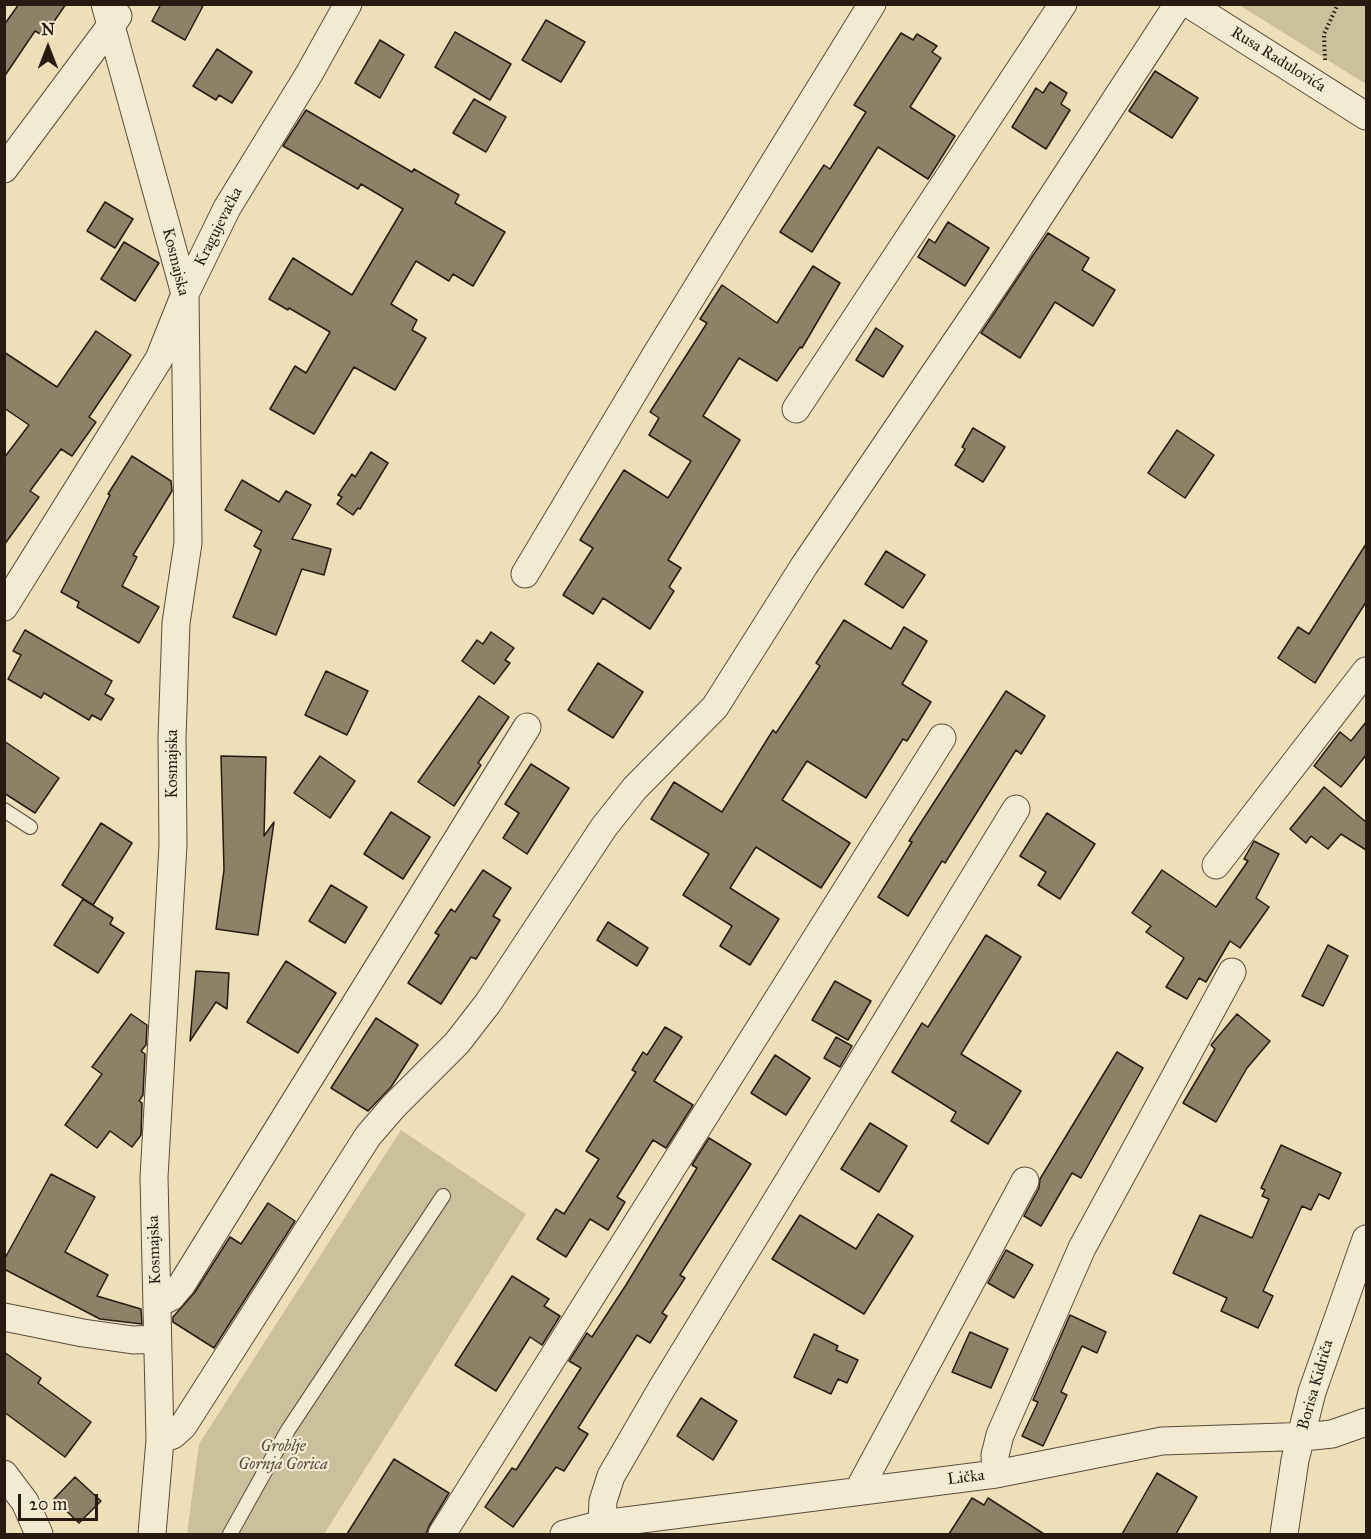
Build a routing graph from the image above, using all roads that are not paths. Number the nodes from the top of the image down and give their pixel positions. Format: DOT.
graph roads {
  1 [pos="348,4"];
  2 [pos="872,4"];
  3 [pos="1063,4"];
  4 [pos="1178,4"];
  5 [pos="1189,4"];
  6 [pos="114,12"];
  7 [pos="1366,116"];
  8 [pos="4,169"];
  9 [pos="185,294"];
  10 [pos="796,410"];
  11 [pos="525,574"];
  12 [pos="4,607"];
  13 [pos="1366,671"];
  14 [pos="527,727"];
  15 [pos="942,738"];
  16 [pos="4,810"];
  17 [pos="1016,810"];
  18 [pos="30,827"];
  19 [pos="1216,865"];
  20 [pos="1232,972"];
  21 [pos="1025,1181"];
  22 [pos="443,1196"];
  23 [pos="1366,1239"];
  24 [pos="157,1304"];
  25 [pos="4,1317"];
  26 [pos="157,1339"];
  27 [pos="1366,1422"];
  28 [pos="1301,1436"];
  29 [pos="160,1440"];
  30 [pos="4,1474"];
  31 [pos="996,1474"];
  32 [pos="858,1491"];
  33 [pos="602,1524"];
  34 [pos="39,1534"];
  35 [pos="152,1534"];
  36 [pos="230,1534"];
  37 [pos="442,1534"];
  38 [pos="564,1534"];
  39 [pos="1284,1534"];
  1 -- 9 [label="street, Kragujevačka"];
  2 -- 11 [label="street"];
  3 -- 10 [label="street"];
  4 -- 29 [label="street"];
  5 -- 7 [label="street, Rusa Radulovića"];
  6 -- 8 [label="street"];
  6 -- 9 [label="street, Kosmajska"];
  9 -- 12 [label="street, Kragujevačka"];
  9 -- 24 [label="street, Kosmajska"];
  13 -- 19 [label="street"];
  14 -- 24 [label="street"];
  15 -- 37 [label="street"];
  16 -- 18 [label="lane"];
  17 -- 33 [label="street"];
  20 -- 31 [label="street"];
  21 -- 32 [label="street"];
  22 -- 36 [label="lane"];
  23 -- 28 [label="street, Borisa Kidriča"];
  24 -- 26 [label="street, Kosmajska"];
  25 -- 26 [label="street"];
  26 -- 29 [label="street, Kosmajska"];
  27 -- 28 [label="street, Lička"];
  28 -- 31 [label="street, Lička"];
  28 -- 39 [label="street, Borisa Kidriča"];
  29 -- 35 [label="street, Kosmajska"];
  30 -- 34 [label="street"];
  31 -- 32 [label="street, Lička"];
  32 -- 33 [label="street, Lička"];
  33 -- 38 [label="street, Lička"];
}
